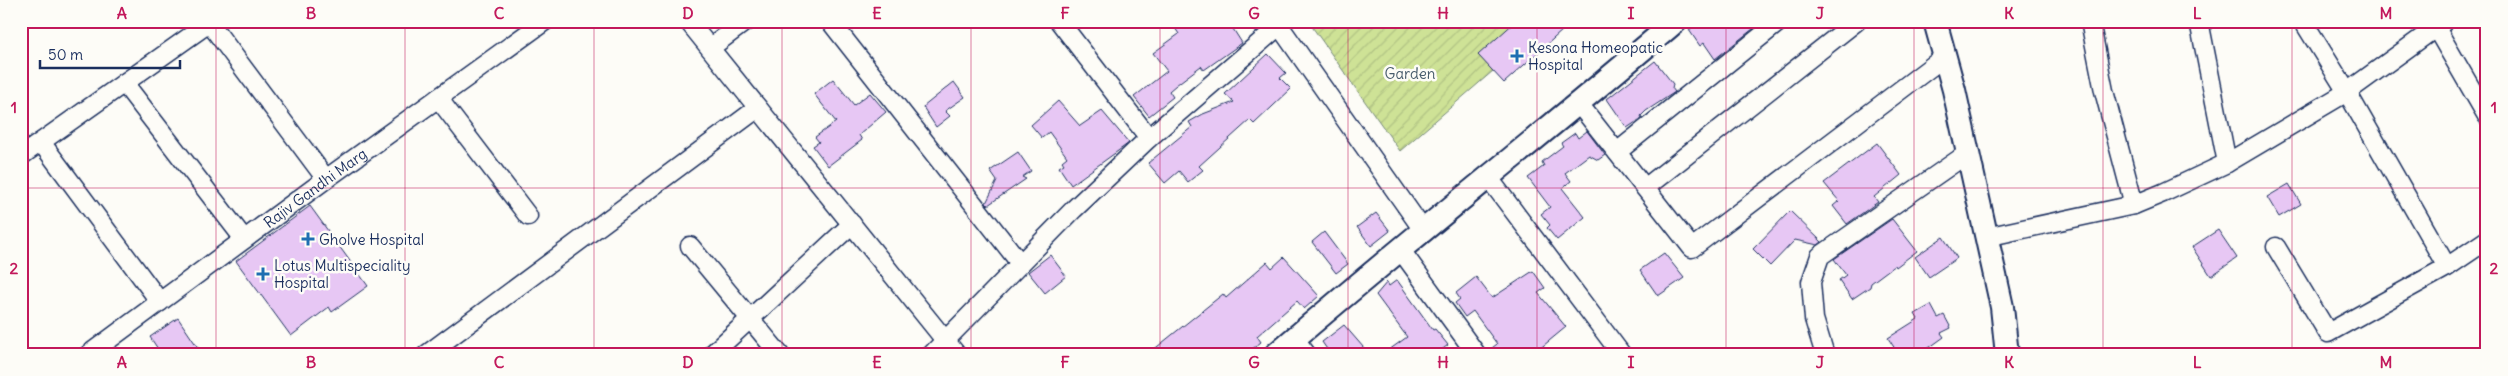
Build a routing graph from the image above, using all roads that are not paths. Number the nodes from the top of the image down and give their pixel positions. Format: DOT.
graph roads {
  1 [pos="545,21"];
  2 [pos="688,21"];
  3 [pos="746,21"];
  4 [pos="830,21"];
  5 [pos="1059,21"];
  6 [pos="1676,21"];
  7 [pos="1780,21"];
  8 [pos="1857,21"];
  9 [pos="1935,21"];
  10 [pos="2090,21"];
  11 [pos="2199,21"];
  12 [pos="2303,21"];
  13 [pos="209,22"];
  14 [pos="2438,23"];
  15 [pos="1278,24"];
  16 [pos="710,48"];
  17 [pos="1944,57"];
  18 [pos="124,83"];
  19 [pos="2347,92"];
  20 [pos="438,98"];
  21 [pos="1579,104"];
  22 [pos="758,108"];
  23 [pos="2487,116"];
  24 [pos="1149,138"];
  25 [pos="42,142"];
  26 [pos="1617,152"];
  27 [pos="1968,153"];
  28 [pos="21,156"];
  29 [pos="2227,163"];
  30 [pos="1488,177"];
  31 [pos="326,179"];
  32 [pos="1645,188"];
  33 [pos="2134,205"];
  34 [pos="528,216"];
  35 [pos="852,224"];
  36 [pos="1424,230"];
  37 [pos="1986,236"];
  38 [pos="244,239"];
  39 [pos="2487,240"];
  40 [pos="690,246"];
  41 [pos="2276,247"];
  42 [pos="1400,249"];
  43 [pos="1020,263"];
  44 [pos="2447,267"];
  45 [pos="160,302"];
  46 [pos="750,318"];
  47 [pos="1301,346"];
  48 [pos="951,348"];
  49 [pos="88,355"];
  50 [pos="426,355"];
  51 [pos="711,355"];
  52 [pos="780,355"];
  53 [pos="932,355"];
  54 [pos="1275,355"];
  55 [pos="1477,355"];
  56 [pos="1622,355"];
  57 [pos="1825,355"];
  58 [pos="2006,355"];
  1 -- 20 [label="street, Rajiv Gandhi Marg"];
  2 -- 16 [label="street"];
  3 -- 16 [label="street"];
  4 -- 43 [label="street"];
  5 -- 24 [label="street"];
  6 -- 21 [label="street"];
  7 -- 26 [label="street"];
  8 -- 32 [label="street"];
  9 -- 17 [label="street"];
  10 -- 33 [label="street"];
  11 -- 29 [label="street"];
  12 -- 19 [label="street"];
  13 -- 18 [label="street"];
  13 -- 31 [label="street"];
  14 -- 19 [label="street"];
  14 -- 23 [label="street"];
  15 -- 24 [label="street"];
  15 -- 36 [label="street"];
  16 -- 22 [label="street"];
  17 -- 27 [label="street"];
  17 -- 32 [label="street"];
  18 -- 25 [label="street"];
  18 -- 38 [label="street"];
  19 -- 29 [label="street"];
  19 -- 44 [label="street"];
  20 -- 31 [label="street, Rajiv Gandhi Marg"];
  20 -- 34 [label="street"];
  21 -- 26 [label="street"];
  21 -- 30 [label="street"];
  22 -- 35 [label="street"];
  22 -- 50 [label="street"];
  24 -- 43 [label="street"];
  25 -- 28 [label="street"];
  25 -- 45 [label="street"];
  26 -- 32 [label="street"];
  27 -- 37 [label="street"];
  27 -- 57 [label="street"];
  29 -- 33 [label="street"];
  30 -- 36 [label="street"];
  30 -- 56 [label="street"];
  31 -- 38 [label="street, Rajiv Gandhi Marg"];
  33 -- 37 [label="street"];
  35 -- 46 [label="street"];
  35 -- 48 [label="street"];
  36 -- 42 [label="street"];
  37 -- 58 [label="street"];
  38 -- 45 [label="street, Rajiv Gandhi Marg"];
  39 -- 44 [label="street"];
  40 -- 46 [label="street"];
  41 -- 44 [label="street"];
  42 -- 47 [label="street"];
  42 -- 55 [label="street"];
  43 -- 48 [label="street"];
  45 -- 49 [label="street, Rajiv Gandhi Marg"];
  46 -- 51 [label="street"];
  46 -- 52 [label="street"];
  47 -- 54 [label="street"];
  48 -- 53 [label="street"];
}
